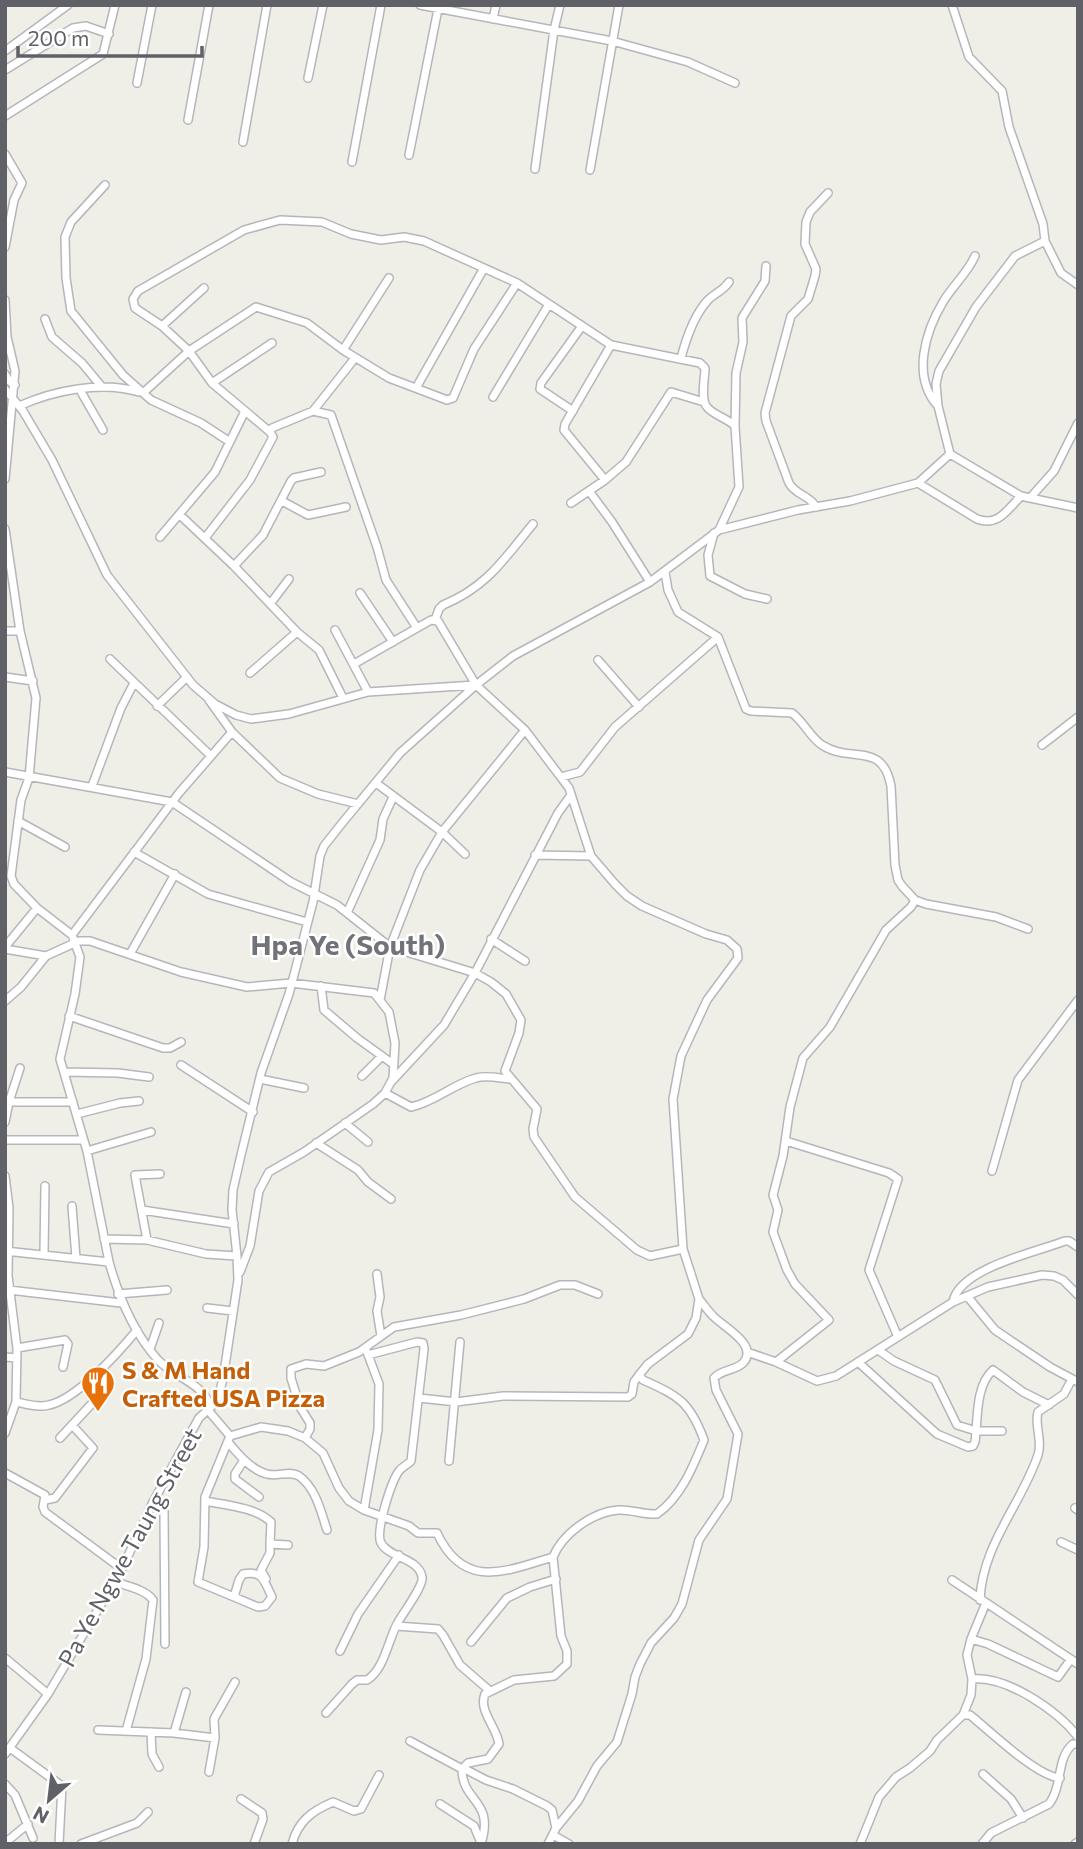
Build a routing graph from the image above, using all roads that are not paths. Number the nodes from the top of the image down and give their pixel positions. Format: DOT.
graph roads {
  1 [pos="68,5"];
  2 [pos="116,5"];
  3 [pos="152,5"];
  4 [pos="209,5"];
  5 [pos="267,5"];
  6 [pos="323,5"];
  7 [pos="381,5"];
  8 [pos="419,5"];
  9 [pos="496,5"];
  10 [pos="560,5"];
  11 [pos="619,5"];
  12 [pos="952,5"];
  13 [pos="438,9"];
  14 [pos="493,19"];
  15 [pos="554,30"];
  16 [pos="109,34"];
  17 [pos="612,41"];
  18 [pos="5,51"];
  19 [pos="5,69"];
  20 [pos="309,78"];
  21 [pos="137,83"];
  22 [pos="735,83"];
  23 [pos="5,116"];
  24 [pos="188,120"];
  25 [pos="243,142"];
  26 [pos="5,154"];
  27 [pos="409,155"];
  28 [pos="352,162"];
  29 [pos="535,170"];
  30 [pos="590,170"];
  31 [pos="105,185"];
  32 [pos="828,193"];
  33 [pos="1045,241"];
  34 [pos="5,247"];
  35 [pos="975,256"];
  36 [pos="766,266"];
  37 [pos="484,268"];
  38 [pos="389,278"];
  39 [pos="729,282"];
  40 [pos="517,283"];
  41 [pos="1078,285"];
  42 [pos="204,288"];
  43 [pos="5,300"];
  44 [pos="549,304"];
  45 [pos="45,319"];
  46 [pos="5,321"];
  47 [pos="162,326"];
  48 [pos="582,326"];
  49 [pos="272,343"];
  50 [pos="611,345"];
  51 [pos="343,350"];
  52 [pos="189,351"];
  53 [pos="355,358"];
  54 [pos="681,358"];
  55 [pos="5,374"];
  56 [pos="212,383"];
  57 [pos="15,385"];
  58 [pos="102,387"];
  59 [pos="416,388"];
  60 [pos="5,389"];
  61 [pos="80,390"];
  62 [pos="143,393"];
  63 [pos="14,397"];
  64 [pos="493,397"];
  65 [pos="704,402"];
  66 [pos="19,406"];
  67 [pos="938,406"];
  68 [pos="8,411"];
  69 [pos="245,411"];
  70 [pos="313,411"];
  71 [pos="573,411"];
  72 [pos="1078,424"];
  73 [pos="735,426"];
  74 [pos="103,430"];
  75 [pos="270,432"];
  76 [pos="230,442"];
  77 [pos="950,454"];
  78 [pos="321,472"];
  79 [pos="5,479"];
  80 [pos="605,480"];
  81 [pos="918,483"];
  82 [pos="589,491"];
  83 [pos="1021,496"];
  84 [pos="1030,498"];
  85 [pos="282,501"];
  86 [pos="571,503"];
  87 [pos="346,507"];
  88 [pos="816,508"];
  89 [pos="1078,508"];
  90 [pos="180,515"];
  91 [pos="533,524"];
  92 [pos="5,529"];
  93 [pos="717,532"];
  94 [pos="160,537"];
  95 [pos="205,538"];
  96 [pos="8,565"];
  97 [pos="234,566"];
  98 [pos="665,572"];
  99 [pos="289,579"];
  100 [pos="650,582"];
  101 [pos="360,593"];
  102 [pos="767,599"];
  103 [pos="270,604"];
  104 [pos="435,620"];
  105 [pos="417,628"];
  106 [pos="335,630"];
  107 [pos="5,631"];
  108 [pos="20,631"];
  109 [pos="297,632"];
  110 [pos="719,637"];
  111 [pos="393,642"];
  112 [pos="110,659"];
  113 [pos="598,660"];
  114 [pos="354,664"];
  115 [pos="250,673"];
  116 [pos="5,677"];
  117 [pos="187,677"];
  118 [pos="33,681"];
  119 [pos="134,683"];
  120 [pos="476,685"];
  121 [pos="368,692"];
  122 [pos="208,698"];
  123 [pos="343,698"];
  124 [pos="157,706"];
  125 [pos="639,707"];
  126 [pos="1078,718"];
  127 [pos="524,730"];
  128 [pos="232,732"];
  129 [pos="1042,745"];
  130 [pos="211,756"];
  131 [pos="5,772"];
  132 [pos="561,777"];
  133 [pos="29,778"];
  134 [pos="376,783"];
  135 [pos="92,786"];
  136 [pos="571,795"];
  137 [pos="393,797"];
  138 [pos="172,802"];
  139 [pos="358,804"];
  140 [pos="18,821"];
  141 [pos="442,832"];
  142 [pos="65,846"];
  143 [pos="134,852"];
  144 [pos="465,855"];
  145 [pos="535,855"];
  146 [pos="592,856"];
  147 [pos="8,869"];
  148 [pos="175,874"];
  149 [pos="314,894"];
  150 [pos="915,900"];
  151 [pos="37,908"];
  152 [pos="347,913"];
  153 [pos="307,922"];
  154 [pos="1028,929"];
  155 [pos="491,939"];
  156 [pos="74,940"];
  157 [pos="390,947"];
  158 [pos="5,948"];
  159 [pos="130,954"];
  160 [pos="46,956"];
  161 [pos="525,961"];
  162 [pos="475,973"];
  163 [pos="291,984"];
  164 [pos="321,986"];
  165 [pos="380,1000"];
  166 [pos="1078,1000"];
  167 [pos="5,1001"];
  168 [pos="69,1016"];
  169 [pos="181,1042"];
  170 [pos="382,1056"];
  171 [pos="393,1064"];
  172 [pos="181,1065"];
  173 [pos="20,1069"];
  174 [pos="64,1072"];
  175 [pos="362,1076"];
  176 [pos="149,1077"];
  177 [pos="260,1079"];
  178 [pos="509,1079"];
  179 [pos="304,1088"];
  180 [pos="386,1089"];
  181 [pos="139,1101"];
  182 [pos="9,1102"];
  183 [pos="73,1102"];
  184 [pos="253,1112"];
  185 [pos="77,1114"];
  186 [pos="5,1122"];
  187 [pos="345,1124"];
  188 [pos="151,1132"];
  189 [pos="5,1140"];
  190 [pos="83,1140"];
  191 [pos="786,1141"];
  192 [pos="368,1142"];
  193 [pos="316,1143"];
  194 [pos="87,1151"];
  195 [pos="992,1171"];
  196 [pos="160,1174"];
  197 [pos="5,1176"];
  198 [pos="46,1186"];
  199 [pos="391,1199"];
  200 [pos="72,1206"];
  201 [pos="7,1208"];
  202 [pos="142,1210"];
  203 [pos="234,1224"];
  204 [pos="104,1239"];
  205 [pos="147,1240"];
  206 [pos="1078,1247"];
  207 [pos="683,1249"];
  208 [pos="7,1251"];
  209 [pos="44,1253"];
  210 [pos="237,1256"];
  211 [pos="75,1258"];
  212 [pos="109,1262"];
  213 [pos="377,1274"];
  214 [pos="7,1276"];
  215 [pos="237,1279"];
  216 [pos="9,1290"];
  217 [pos="167,1290"];
  218 [pos="117,1294"];
  219 [pos="598,1294"];
  220 [pos="1078,1294"];
  221 [pos="967,1296"];
  222 [pos="699,1299"];
  223 [pos="953,1302"];
  224 [pos="121,1303"];
  225 [pos="207,1308"];
  226 [pos="233,1311"];
  227 [pos="9,1315"];
  228 [pos="159,1323"];
  229 [pos="137,1329"];
  230 [pos="381,1336"];
  231 [pos="898,1337"];
  232 [pos="460,1342"];
  233 [pos="18,1348"];
  234 [pos="150,1349"];
  235 [pos="878,1350"];
  236 [pos="366,1352"];
  237 [pos="747,1352"];
  238 [pos="5,1357"];
  239 [pos="17,1358"];
  240 [pos="776,1362"];
  241 [pos="858,1362"];
  242 [pos="62,1367"];
  243 [pos="94,1375"];
  244 [pos="639,1375"];
  245 [pos="1075,1381"];
  246 [pos="419,1398"];
  247 [pos="16,1402"];
  248 [pos="456,1402"];
  249 [pos="1049,1405"];
  250 [pos="209,1408"];
  251 [pos="72,1425"];
  252 [pos="976,1431"];
  253 [pos="1002,1432"];
  254 [pos="5,1433"];
  255 [pos="60,1438"];
  256 [pos="305,1438"];
  257 [pos="229,1439"];
  258 [pos="244,1460"];
  259 [pos="449,1461"];
  260 [pos="5,1474"];
  261 [pos="259,1497"];
  262 [pos="45,1500"];
  263 [pos="205,1501"];
  264 [pos="152,1504"];
  265 [pos="364,1510"];
  266 [pos="381,1516"];
  267 [pos="327,1530"];
  268 [pos="1061,1542"];
  269 [pos="270,1544"];
  270 [pos="288,1545"];
  271 [pos="1078,1550"];
  272 [pos="399,1555"];
  273 [pos="553,1557"];
  274 [pos="122,1569"];
  275 [pos="556,1579"];
  276 [pos="952,1580"];
  277 [pos="113,1581"];
  278 [pos="274,1591"];
  279 [pos="234,1597"];
  280 [pos="983,1602"];
  281 [pos="396,1626"];
  282 [pos="971,1639"];
  283 [pos="471,1642"];
  284 [pos="165,1644"];
  285 [pos="340,1651"];
  286 [pos="5,1658"];
  287 [pos="1071,1659"];
  288 [pos="1078,1664"];
  289 [pos="972,1679"];
  290 [pos="235,1682"];
  291 [pos="490,1691"];
  292 [pos="186,1692"];
  293 [pos="48,1694"];
  294 [pos="326,1713"];
  295 [pos="963,1715"];
  296 [pos="98,1730"];
  297 [pos="126,1731"];
  298 [pos="151,1732"];
  299 [pos="174,1733"];
  300 [pos="1078,1737"];
  301 [pos="215,1738"];
  302 [pos="410,1741"];
  303 [pos="1078,1744"];
  304 [pos="7,1751"];
  305 [pos="159,1767"];
  306 [pos="463,1768"];
  307 [pos="209,1772"];
  308 [pos="983,1774"];
  309 [pos="379,1775"];
  310 [pos="1060,1778"];
  311 [pos="5,1784"];
  312 [pos="241,1799"];
  313 [pos="440,1804"];
  314 [pos="148,1812"];
  315 [pos="1023,1818"];
  316 [pos="28,1824"];
  317 [pos="555,1832"];
  318 [pos="33,1839"];
  319 [pos="5,1843"];
  320 [pos="984,1843"];
  321 [pos="59,1844"];
  322 [pos="81,1844"];
  323 [pos="254,1844"];
  324 [pos="292,1844"];
  325 [pos="481,1844"];
  326 [pos="548,1844"];
  327 [pos="569,1844"];
  328 [pos="860,1844"];
  1 -- 18 [label="street"];
  2 -- 16 [label="street"];
  3 -- 21 [label="street"];
  4 -- 24 [label="street"];
  5 -- 25 [label="street"];
  6 -- 20 [label="street"];
  7 -- 28 [label="street"];
  8 -- 13 [label="street"];
  9 -- 14 [label="street"];
  10 -- 15 [label="street"];
  11 -- 17 [label="street"];
  12 -- 33 [label="street"];
  13 -- 14 [label="street"];
  13 -- 27 [label="street"];
  14 -- 15 [label="street"];
  15 -- 17 [label="street"];
  15 -- 29 [label="street"];
  16 -- 19 [label="street"];
  16 -- 23 [label="street"];
  17 -- 22 [label="street"];
  17 -- 30 [label="street"];
  26 -- 34 [label="street"];
  31 -- 62 [label="street"];
  32 -- 88 [label="street"];
  33 -- 41 [label="street"];
  33 -- 67 [label="street"];
  35 -- 67 [label="street"];
  36 -- 73 [label="street"];
  37 -- 40 [label="street"];
  37 -- 47 [label="street"];
  37 -- 59 [label="street"];
  38 -- 51 [label="street"];
  39 -- 54 [label="street"];
  40 -- 44 [label="street"];
  40 -- 59 [label="street"];
  42 -- 47 [label="street"];
  43 -- 46 [label="street"];
  44 -- 48 [label="street"];
  44 -- 64 [label="street"];
  45 -- 58 [label="street"];
  46 -- 57 [label="street"];
  47 -- 52 [label="street"];
  48 -- 50 [label="street"];
  48 -- 71 [label="street"];
  49 -- 56 [label="street"];
  50 -- 54 [label="street"];
  50 -- 71 [label="street"];
  51 -- 52 [label="street"];
  51 -- 53 [label="street"];
  52 -- 56 [label="street"];
  52 -- 62 [label="street"];
  53 -- 59 [label="street"];
  53 -- 70 [label="street"];
  54 -- 65 [label="street"];
  55 -- 57 [label="street"];
  56 -- 69 [label="street"];
  57 -- 63 [label="street"];
  58 -- 61 [label="street"];
  58 -- 62 [label="street"];
  60 -- 63 [label="street"];
  61 -- 66 [label="street"];
  61 -- 74 [label="street"];
  62 -- 76 [label="street"];
  63 -- 66 [label="street"];
  63 -- 68 [label="street"];
  65 -- 73 [label="street"];
  65 -- 80 [label="street"];
  66 -- 117 [label="street"];
  67 -- 77 [label="street"];
  68 -- 79 [label="street"];
  69 -- 75 [label="street"];
  69 -- 76 [label="street"];
  70 -- 75 [label="street"];
  70 -- 105 [label="street"];
  71 -- 80 [label="street"];
  72 -- 84 [label="street"];
  73 -- 93 [label="street"];
  75 -- 95 [label="street"];
  76 -- 90 [label="street"];
  77 -- 81 [label="street"];
  77 -- 83 [label="street"];
  78 -- 85 [label="street"];
  80 -- 82 [label="street"];
  81 -- 83 [label="street"];
  81 -- 88 [label="street"];
  82 -- 86 [label="street"];
  82 -- 100 [label="street"];
  83 -- 84 [label="street"];
  84 -- 89 [label="street"];
  85 -- 87 [label="street"];
  85 -- 97 [label="street"];
  88 -- 93 [label="street"];
  90 -- 94 [label="street"];
  90 -- 95 [label="street"];
  91 -- 104 [label="street"];
  92 -- 96 [label="street"];
  93 -- 98 [label="street"];
  93 -- 102 [label="street"];
  95 -- 97 [label="street"];
  96 -- 108 [label="street"];
  97 -- 103 [label="street"];
  98 -- 100 [label="street"];
  98 -- 110 [label="street"];
  99 -- 103 [label="street"];
  100 -- 120 [label="street"];
  101 -- 111 [label="street"];
  103 -- 109 [label="street"];
  104 -- 105 [label="street"];
  104 -- 120 [label="street"];
  105 -- 111 [label="street"];
  106 -- 114 [label="street"];
  107 -- 108 [label="street"];
  108 -- 118 [label="street"];
  109 -- 115 [label="street"];
  109 -- 123 [label="street"];
  110 -- 125 [label="street"];
  110 -- 150 [label="street"];
  111 -- 114 [label="street"];
  112 -- 119 [label="street"];
  113 -- 125 [label="street"];
  114 -- 121 [label="street"];
  116 -- 118 [label="street"];
  117 -- 122 [label="street"];
  117 -- 124 [label="street"];
  118 -- 133 [label="street"];
  119 -- 124 [label="street"];
  119 -- 135 [label="street"];
  120 -- 121 [label="street"];
  120 -- 127 [label="street"];
  120 -- 134 [label="street"];
  121 -- 123 [label="street"];
  122 -- 123 [label="street"];
  122 -- 128 [label="street"];
  124 -- 130 [label="street"];
  125 -- 132 [label="street"];
  126 -- 129 [label="street"];
  127 -- 132 [label="street"];
  127 -- 141 [label="street"];
  128 -- 130 [label="street"];
  128 -- 139 [label="street"];
  130 -- 138 [label="street"];
  131 -- 133 [label="street"];
  132 -- 136 [label="street"];
  133 -- 135 [label="street"];
  133 -- 140 [label="street"];
  134 -- 137 [label="street"];
  134 -- 139 [label="street"];
  135 -- 138 [label="street"];
  136 -- 145 [label="street"];
  136 -- 146 [label="street"];
  137 -- 141 [label="street"];
  137 -- 152 [label="street"];
  138 -- 143 [label="street"];
  138 -- 149 [label="street"];
  139 -- 149 [label="street"];
  140 -- 142 [label="street"];
  140 -- 147 [label="street"];
  141 -- 144 [label="street"];
  141 -- 157 [label="street"];
  143 -- 148 [label="street"];
  143 -- 156 [label="street"];
  145 -- 146 [label="street"];
  145 -- 155 [label="street"];
  146 -- 207 [label="street"];
  147 -- 151 [label="street"];
  148 -- 153 [label="street"];
  148 -- 159 [label="street"];
  149 -- 152 [label="street"];
  149 -- 153 [label="street"];
  150 -- 154 [label="street"];
  150 -- 191 [label="street"];
  151 -- 156 [label="street"];
  151 -- 158 [label="street"];
  152 -- 157 [label="street"];
  153 -- 163 [label="street"];
  155 -- 161 [label="street"];
  155 -- 162 [label="street"];
  156 -- 159 [label="street"];
  156 -- 160 [label="street"];
  156 -- 168 [label="street, Pa Ye Ngwe Taung Street"];
  157 -- 162 [label="street"];
  157 -- 165 [label="street"];
  158 -- 160 [label="street"];
  159 -- 163 [label="street"];
  160 -- 167 [label="street"];
  162 -- 178 [label="street"];
  162 -- 180 [label="street"];
  163 -- 164 [label="street"];
  163 -- 177 [label="street"];
  164 -- 165 [label="street"];
  164 -- 170 [label="street"];
  165 -- 171 [label="street"];
  166 -- 195 [label="street"];
  168 -- 169 [label="street"];
  168 -- 174 [label="street, Pa Ye Ngwe Taung Street"];
  170 -- 171 [label="street"];
  170 -- 175 [label="street"];
  171 -- 180 [label="street"];
  172 -- 184 [label="street"];
  173 -- 182 [label="street"];
  174 -- 176 [label="street"];
  174 -- 183 [label="street, Pa Ye Ngwe Taung Street"];
  177 -- 179 [label="street"];
  177 -- 184 [label="street"];
  178 -- 180 [label="street"];
  178 -- 207 [label="street"];
  180 -- 187 [label="street"];
  181 -- 185 [label="street"];
  182 -- 183 [label="street"];
  182 -- 186 [label="street"];
  183 -- 185 [label="street, Pa Ye Ngwe Taung Street"];
  184 -- 203 [label="street"];
  185 -- 190 [label="street, Pa Ye Ngwe Taung Street"];
  187 -- 192 [label="street"];
  187 -- 193 [label="street"];
  188 -- 194 [label="street"];
  189 -- 190 [label="street"];
  190 -- 194 [label="street, Pa Ye Ngwe Taung Street"];
  191 -- 231 [label="street"];
  191 -- 240 [label="street"];
  193 -- 199 [label="street"];
  193 -- 215 [label="street"];
  194 -- 204 [label="street, Pa Ye Ngwe Taung Street"];
  196 -- 202 [label="street"];
  197 -- 201 [label="street"];
  198 -- 209 [label="street"];
  200 -- 211 [label="street"];
  201 -- 208 [label="street"];
  202 -- 203 [label="street"];
  202 -- 205 [label="street"];
  203 -- 210 [label="street"];
  204 -- 205 [label="street"];
  204 -- 212 [label="street, Pa Ye Ngwe Taung Street"];
  205 -- 210 [label="street"];
  206 -- 223 [label="street"];
  207 -- 222 [label="street"];
  208 -- 209 [label="street"];
  208 -- 214 [label="street"];
  209 -- 211 [label="street"];
  210 -- 215 [label="street"];
  211 -- 212 [label="street"];
  212 -- 218 [label="street, Pa Ye Ngwe Taung Street"];
  213 -- 230 [label="street"];
  214 -- 216 [label="street"];
  215 -- 226 [label="street"];
  216 -- 224 [label="street"];
  216 -- 227 [label="street"];
  217 -- 218 [label="street"];
  218 -- 224 [label="street, Pa Ye Ngwe Taung Street"];
  219 -- 230 [label="street"];
  220 -- 221 [label="street"];
  221 -- 223 [label="street"];
  221 -- 245 [label="street"];
  222 -- 237 [label="street"];
  222 -- 244 [label="street"];
  223 -- 231 [label="street"];
  224 -- 229 [label="street, Pa Ye Ngwe Taung Street"];
  225 -- 226 [label="street"];
  226 -- 250 [label="street"];
  227 -- 233 [label="street"];
  228 -- 234 [label="street"];
  229 -- 234 [label="street, Pa Ye Ngwe Taung Street"];
  229 -- 243 [label="street"];
  230 -- 236 [label="street"];
  231 -- 235 [label="street"];
  232 -- 248 [label="street"];
  233 -- 239 [label="street"];
  233 -- 242 [label="street"];
  234 -- 250 [label="street, Pa Ye Ngwe Taung Street"];
  235 -- 241 [label="street"];
  235 -- 252 [label="street"];
  236 -- 246 [label="street"];
  236 -- 256 [label="street"];
  236 -- 265 [label="street"];
  237 -- 240 [label="street"];
  237 -- 317 [label="street"];
  238 -- 239 [label="street"];
  239 -- 247 [label="street"];
  240 -- 241 [label="street"];
  241 -- 252 [label="street"];
  243 -- 247 [label="street"];
  243 -- 251 [label="street"];
  244 -- 248 [label="street"];
  244 -- 273 [label="street"];
  245 -- 249 [label="street"];
  246 -- 248 [label="street"];
  246 -- 266 [label="street"];
  247 -- 254 [label="street"];
  248 -- 259 [label="street"];
  249 -- 252 [label="street"];
  249 -- 280 [label="street"];
  250 -- 257 [label="street"];
  250 -- 264 [label="street, Pa Ye Ngwe Taung Street"];
  251 -- 255 [label="street"];
  251 -- 262 [label="street"];
  252 -- 253 [label="street"];
  256 -- 257 [label="street"];
  256 -- 265 [label="street"];
  257 -- 258 [label="street"];
  257 -- 263 [label="street"];
  258 -- 261 [label="street"];
  258 -- 267 [label="street"];
  260 -- 262 [label="street"];
  262 -- 274 [label="street"];
  263 -- 269 [label="street"];
  263 -- 279 [label="street"];
  264 -- 274 [label="street, Pa Ye Ngwe Taung Street"];
  264 -- 284 [label="street"];
  265 -- 266 [label="street"];
  266 -- 272 [label="street"];
  266 -- 273 [label="street"];
  268 -- 271 [label="street"];
  269 -- 270 [label="street"];
  269 -- 278 [label="street"];
  272 -- 281 [label="street"];
  272 -- 285 [label="street"];
  273 -- 275 [label="street"];
  274 -- 277 [label="street, Pa Ye Ngwe Taung Street"];
  275 -- 283 [label="street"];
  275 -- 291 [label="street"];
  276 -- 280 [label="street"];
  277 -- 293 [label="street, Pa Ye Ngwe Taung Street"];
  277 -- 297 [label="street"];
  279 -- 279 [label="street"];
  280 -- 282 [label="street"];
  280 -- 287 [label="street"];
  281 -- 291 [label="street"];
  281 -- 294 [label="street"];
  282 -- 287 [label="street"];
  282 -- 289 [label="street"];
  286 -- 293 [label="street"];
  287 -- 288 [label="street"];
  289 -- 295 [label="street"];
  289 -- 300 [label="street"];
  290 -- 301 [label="street"];
  291 -- 306 [label="street"];
  292 -- 299 [label="street"];
  293 -- 304 [label="street, Pa Ye Ngwe Taung Street"];
  295 -- 310 [label="street"];
  295 -- 328 [label="street"];
  296 -- 297 [label="street"];
  297 -- 298 [label="street"];
  298 -- 299 [label="street"];
  298 -- 305 [label="street"];
  299 -- 301 [label="street"];
  301 -- 307 [label="street"];
  302 -- 306 [label="street"];
  303 -- 310 [label="street"];
  304 -- 321 [label="street"];
  306 -- 317 [label="street"];
  306 -- 325 [label="street"];
  308 -- 315 [label="street"];
  309 -- 324 [label="street"];
  310 -- 315 [label="street"];
  311 -- 316 [label="street"];
  312 -- 323 [label="street"];
  313 -- 325 [label="street"];
  314 -- 322 [label="street"];
  315 -- 320 [label="street"];
  316 -- 318 [label="street"];
  316 -- 319 [label="street"];
  317 -- 326 [label="street"];
  317 -- 327 [label="street"];
}
